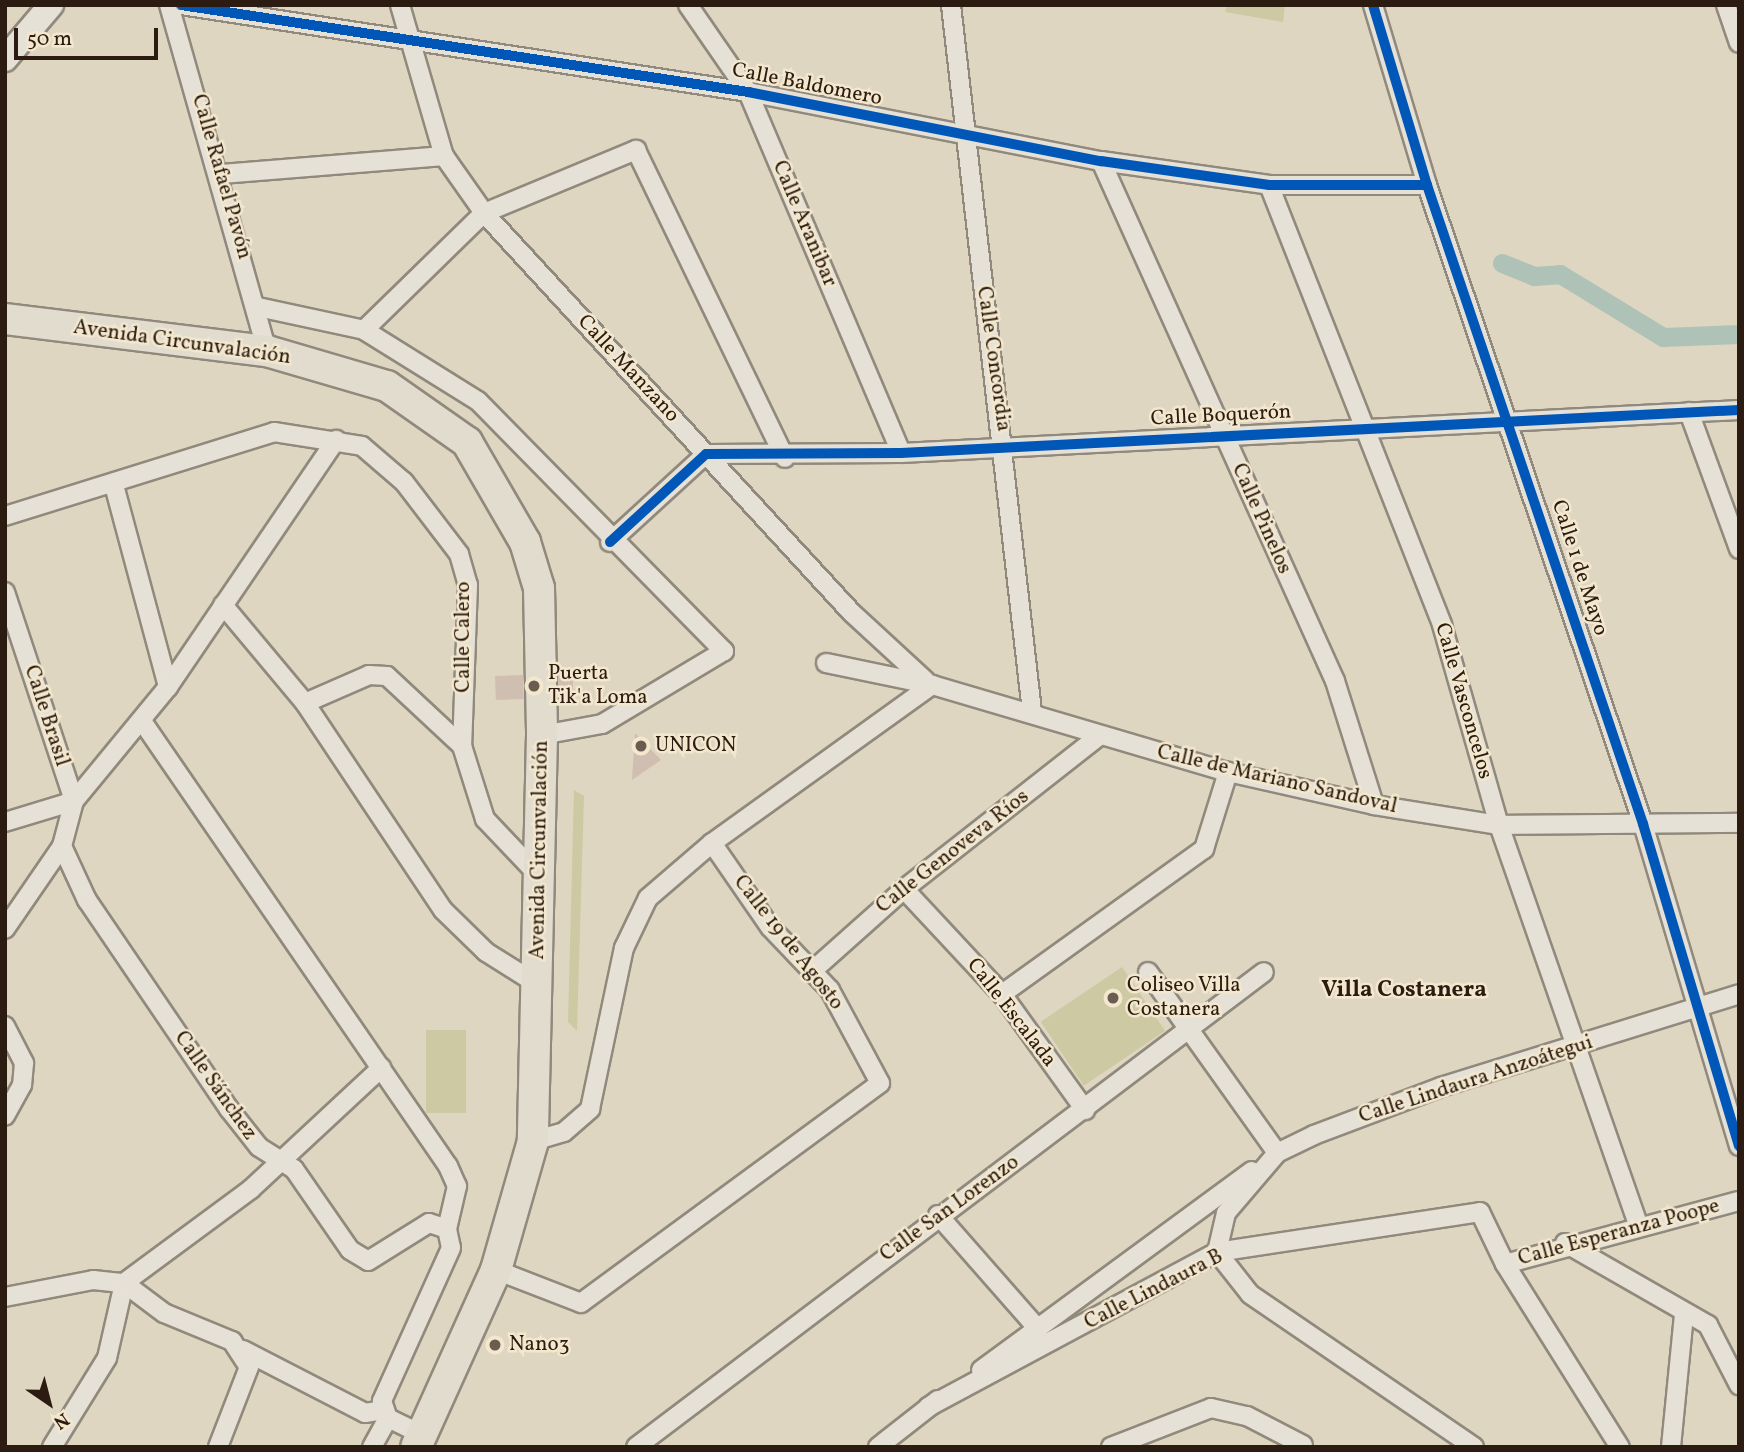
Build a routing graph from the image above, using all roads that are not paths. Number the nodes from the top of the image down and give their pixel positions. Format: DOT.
graph roads {
  1 [pos="51,5"];
  2 [pos="169,5"];
  3 [pos="181,5"];
  4 [pos="400,5"];
  5 [pos="688,5"];
  6 [pos="951,5"];
  7 [pos="1373,5"];
  8 [pos="1727,5"];
  9 [pos="410,39"];
  10 [pos="1739,43"];
  11 [pos="5,59"];
  12 [pos="748,92"];
  13 [pos="962,136"];
  14 [pos="444,156"];
  15 [pos="1101,161"];
  16 [pos="221,174"];
  17 [pos="1269,185"];
  18 [pos="1427,185"];
  19 [pos="484,213"];
  20 [pos="258,307"];
  21 [pos="5,311"];
  22 [pos="5,319"];
  23 [pos="38,323"];
  24 [pos="364,330"];
  25 [pos="267,351"];
  26 [pos="1739,410"];
  27 [pos="1689,412"];
  28 [pos="1510,421"];
  29 [pos="1363,428"];
  30 [pos="1223,436"];
  31 [pos="336,440"];
  32 [pos="1004,444"];
  33 [pos="901,453"];
  34 [pos="706,454"];
  35 [pos="785,458"];
  36 [pos="114,485"];
  37 [pos="5,516"];
  38 [pos="610,542"];
  39 [pos="1739,549"];
  40 [pos="5,592"];
  41 [pos="223,605"];
  42 [pos="826,663"];
  43 [pos="932,685"];
  44 [pos="168,687"];
  45 [pos="304,703"];
  46 [pos="1032,712"];
  47 [pos="142,721"];
  48 [pos="542,735"];
  49 [pos="1099,736"];
  50 [pos="462,746"];
  51 [pos="1228,772"];
  52 [pos="74,801"];
  53 [pos="1374,805"];
  54 [pos="5,822"];
  55 [pos="1739,823"];
  56 [pos="1643,824"];
  57 [pos="1499,825"];
  58 [pos="712,843"];
  59 [pos="62,846"];
  60 [pos="539,876"];
  61 [pos="904,889"];
  62 [pos="5,929"];
  63 [pos="811,972"];
  64 [pos="1148,972"];
  65 [pos="1264,972"];
  66 [pos="537,984"];
  67 [pos="1739,994"];
  68 [pos="1002,995"];
  69 [pos="1694,1007"];
  70 [pos="5,1026"];
  71 [pos="1189,1028"];
  72 [pos="1574,1048"];
  73 [pos="381,1068"];
  74 [pos="1085,1110"];
  75 [pos="5,1116"];
  76 [pos="533,1142"];
  77 [pos="1739,1146"];
  78 [pos="1277,1153"];
  79 [pos="281,1163"];
  80 [pos="1739,1201"];
  81 [pos="938,1215"];
  82 [pos="1638,1224"];
  83 [pos="447,1229"];
  84 [pos="1565,1243"];
  85 [pos="1217,1252"];
  86 [pos="1505,1264"];
  87 [pos="496,1270"];
  88 [pos="124,1283"];
  89 [pos="5,1297"];
  90 [pos="1684,1314"];
  91 [pos="1038,1329"];
  92 [pos="243,1350"];
  93 [pos="1739,1385"];
  94 [pos="928,1408"];
  95 [pos="385,1414"];
  96 [pos="418,1440"];
  97 [pos="1303,1446"];
  98 [pos="52,1447"];
  99 [pos="218,1447"];
  100 [pos="372,1447"];
  101 [pos="636,1447"];
  102 [pos="878,1447"];
  103 [pos="1111,1447"];
  104 [pos="1474,1447"];
  105 [pos="1620,1447"];
  106 [pos="1671,1447"];
  1 -- 11 [label="main road"];
  2 -- 16 [label="street, Calle Rafael Pavón"];
  3 -- 9 [label="street, Calle Baldomero"];
  4 -- 9 [label="street, Calle Manzano"];
  5 -- 12 [label="street, Calle Aranibar"];
  6 -- 13 [label="street, Calle Concordia"];
  7 -- 18 [label="street, Calle 1 de Mayo"];
  8 -- 10 [label="street"];
  9 -- 12 [label="street, Calle Baldomero"];
  9 -- 14 [label="street, Calle Manzano"];
  12 -- 13 [label="street, Calle Baldomero"];
  12 -- 33 [label="street, Calle Aranibar"];
  13 -- 15 [label="street, Calle Baldomero"];
  13 -- 32 [label="street, Calle Concordia"];
  14 -- 16 [label="street"];
  14 -- 19 [label="street, Calle Manzano"];
  15 -- 17 [label="street, Calle Baldomero"];
  15 -- 30 [label="street, Calle Pinelos"];
  16 -- 20 [label="street, Calle Rafael Pavón"];
  17 -- 18 [label="street, Calle Baldomero"];
  17 -- 29 [label="street, Calle Vasconcelos"];
  18 -- 28 [label="street, Calle 1 de Mayo"];
  19 -- 24 [label="street"];
  19 -- 34 [label="street, Calle Manzano"];
  19 -- 35 [label="street"];
  20 -- 24 [label="street"];
  20 -- 25 [label="street, Calle Rafael Pavón"];
  21 -- 23 [label="main road"];
  22 -- 23 [label="highway, Avenida Circunvalación"];
  23 -- 25 [label="highway, Avenida Circunvalación"];
  24 -- 38 [label="street"];
  25 -- 48 [label="highway, Avenida Circunvalación"];
  26 -- 27 [label="street, Calle Boquerón"];
  27 -- 28 [label="street, Calle Boquerón"];
  27 -- 39 [label="street"];
  28 -- 29 [label="street, Calle Boquerón"];
  28 -- 56 [label="street, Calle 1 de Mayo"];
  29 -- 30 [label="street, Calle Boquerón"];
  29 -- 57 [label="street, Calle Vasconcelos"];
  30 -- 32 [label="street, Calle Boquerón"];
  30 -- 53 [label="street, Calle Pinelos"];
  31 -- 36 [label="street, Calle Calero"];
  31 -- 41 [label="street"];
  31 -- 50 [label="street, Calle Calero"];
  32 -- 33 [label="street, Calle Boquerón"];
  32 -- 46 [label="street, Calle Concordia"];
  33 -- 35 [label="street, Calle Boquerón"];
  34 -- 35 [label="street, Calle Boquerón"];
  34 -- 38 [label="street"];
  34 -- 43 [label="street, Calle Manzano"];
  36 -- 37 [label="street, Calle Calero"];
  36 -- 44 [label="street"];
  38 -- 48 [label="street"];
  40 -- 52 [label="street, Calle Brasil"];
  41 -- 44 [label="street"];
  41 -- 45 [label="street"];
  42 -- 43 [label="street, Calle de Mariano Sandoval"];
  43 -- 46 [label="street, Calle de Mariano Sandoval"];
  43 -- 58 [label="street"];
  44 -- 47 [label="street"];
  45 -- 50 [label="street"];
  45 -- 66 [label="street"];
  46 -- 49 [label="street, Calle de Mariano Sandoval"];
  47 -- 52 [label="street"];
  47 -- 73 [label="street"];
  48 -- 60 [label="highway, Avenida Circunvalación"];
  49 -- 51 [label="street, Calle de Mariano Sandoval"];
  49 -- 61 [label="street, Calle Genoveva Ríos"];
  50 -- 60 [label="street, Calle Calero"];
  51 -- 53 [label="street, Calle de Mariano Sandoval"];
  51 -- 68 [label="street"];
  52 -- 54 [label="street"];
  52 -- 59 [label="street"];
  53 -- 57 [label="street, Calle de Mariano Sandoval"];
  55 -- 56 [label="street, Calle de Mariano Sandoval"];
  56 -- 57 [label="street, Calle de Mariano Sandoval"];
  56 -- 69 [label="street, Calle 1 de Mayo"];
  57 -- 72 [label="street, Calle Vasconcelos"];
  58 -- 63 [label="street, Calle 19 de Agosto"];
  58 -- 76 [label="street"];
  59 -- 62 [label="street"];
  59 -- 79 [label="street, Calle Sánchez"];
  60 -- 66 [label="highway, Avenida Circunvalación"];
  61 -- 63 [label="street, Calle Genoveva Ríos"];
  61 -- 68 [label="street, Calle Escalada"];
  63 -- 87 [label="street, Calle 19 de Agosto"];
  64 -- 71 [label="street"];
  65 -- 71 [label="street, Calle San Lorenzo"];
  66 -- 76 [label="highway, Avenida Circunvalación"];
  67 -- 69 [label="street, Calle Lindaura Anzoátegui"];
  68 -- 74 [label="street, Calle Escalada"];
  69 -- 72 [label="street, Calle Lindaura Anzoátegui"];
  69 -- 77 [label="street, Calle 1 de Mayo"];
  70 -- 75 [label="street"];
  71 -- 74 [label="street, Calle San Lorenzo"];
  71 -- 78 [label="street"];
  72 -- 78 [label="street, Calle Lindaura Anzoátegui"];
  72 -- 82 [label="street, Calle Vasconcelos"];
  73 -- 79 [label="street"];
  73 -- 83 [label="street"];
  74 -- 81 [label="street, Calle San Lorenzo"];
  76 -- 87 [label="highway, Avenida Circunvalación"];
  78 -- 85 [label="street, Calle Lindaura Anzoátegui"];
  78 -- 91 [label="street, Calle Lindaura B"];
  79 -- 83 [label="street, Calle Sánchez"];
  79 -- 88 [label="street"];
  80 -- 82 [label="street, Calle Esperanza Poope"];
  81 -- 91 [label="street"];
  81 -- 101 [label="street, Calle San Lorenzo"];
  82 -- 84 [label="street, Calle Esperanza Poope"];
  83 -- 95 [label="street"];
  84 -- 86 [label="street, Calle Esperanza Poope"];
  84 -- 90 [label="street"];
  85 -- 86 [label="street, Calle Lindaura B"];
  85 -- 94 [label="street, Calle Lindaura B"];
  85 -- 104 [label="street"];
  86 -- 105 [label="street, Calle Esperanza Poope"];
  87 -- 96 [label="highway, Avenida Circunvalación"];
  88 -- 89 [label="street"];
  88 -- 92 [label="street"];
  88 -- 98 [label="street"];
  90 -- 93 [label="street"];
  90 -- 106 [label="street"];
  91 -- 94 [label="street, Calle Lindaura B"];
  92 -- 95 [label="street"];
  92 -- 99 [label="street"];
  94 -- 102 [label="street, Calle Lindaura B"];
  95 -- 96 [label="street"];
  95 -- 100 [label="street"];
  97 -- 103 [label="street"];
}
